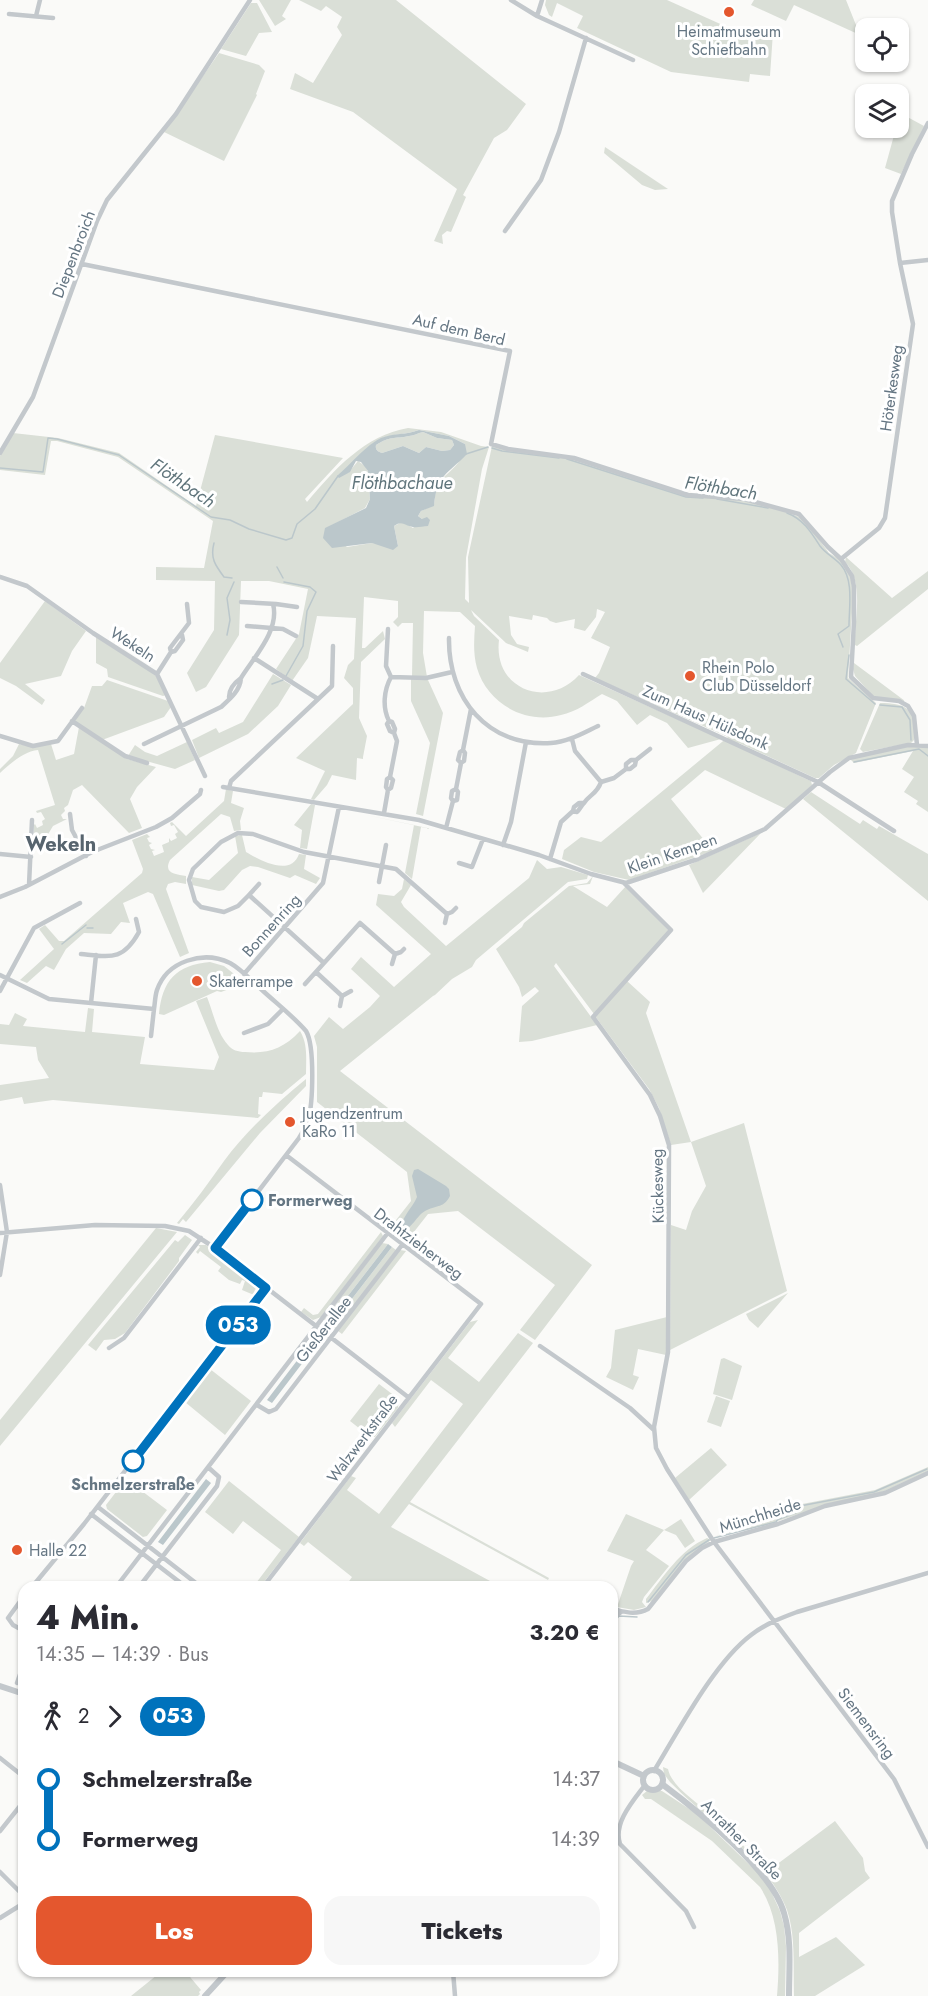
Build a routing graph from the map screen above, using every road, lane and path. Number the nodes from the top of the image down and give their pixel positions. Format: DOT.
graph roads {
  1 [pos="40,0"];
  2 [pos="250,0"];
  3 [pos="510,0"];
  4 [pos="542,0"];
  5 [pos="9,14"];
  6 [pos="36,16"];
  7 [pos="537,16"];
  8 [pos="53,18"];
  9 [pos="586,38"];
  10 [pos="633,60"];
  11 [pos="928,123"];
  12 [pos="505,231"];
  13 [pos="928,260"];
  14 [pos="900,263"];
  15 [pos="82,264"];
  16 [pos="0,453"];
  17 [pos="841,559"];
  18 [pos="0,577"];
  19 [pos="241,602"];
  20 [pos="187,604"];
  21 [pos="273,604"];
  22 [pos="297,608"];
  23 [pos="247,626"];
  24 [pos="271,627"];
  25 [pos="388,629"];
  26 [pos="296,636"];
  27 [pos="449,638"];
  28 [pos="333,646"];
  29 [pos="254,658"];
  30 [pos="452,672"];
  31 [pos="157,674"];
  32 [pos="583,674"];
  33 [pos="392,677"];
  34 [pos="318,699"];
  35 [pos="82,708"];
  36 [pos="471,709"];
  37 [pos="72,721"];
  38 [pos="182,726"];
  39 [pos="598,726"];
  40 [pos="0,735"];
  41 [pos="572,739"];
  42 [pos="526,742"];
  43 [pos="144,744"];
  44 [pos="917,745"];
  45 [pos="928,746"];
  46 [pos="650,749"];
  47 [pos="147,763"];
  48 [pos="205,776"];
  49 [pos="601,782"];
  50 [pos="818,782"];
  51 [pos="201,790"];
  52 [pos="339,807"];
  53 [pos="384,813"];
  54 [pos="70,814"];
  55 [pos="32,820"];
  56 [pos="446,828"];
  57 [pos="894,831"];
  58 [pos="483,838"];
  59 [pos="503,844"];
  60 [pos="386,845"];
  61 [pos="0,854"];
  62 [pos="86,856"];
  63 [pos="329,856"];
  64 [pos="31,857"];
  65 [pos="550,859"];
  66 [pos="459,863"];
  67 [pos="382,866"];
  68 [pos="379,882"];
  69 [pos="624,883"];
  70 [pos="259,884"];
  71 [pos="29,885"];
  72 [pos="249,895"];
  73 [pos="0,897"];
  74 [pos="80,903"];
  75 [pos="456,908"];
  76 [pos="447,914"];
  77 [pos="135,919"];
  78 [pos="445,922"];
  79 [pos="285,927"];
  80 [pos="404,949"];
  81 [pos="81,954"];
  82 [pos="395,954"];
  83 [pos="96,955"];
  84 [pos="324,963"];
  85 [pos="392,964"];
  86 [pos="316,972"];
  87 [pos="244,974"];
  88 [pos="0,975"];
  89 [pos="7,978"];
  90 [pos="305,984"];
  91 [pos="0,991"];
  92 [pos="351,991"];
  93 [pos="342,996"];
  94 [pos="91,1003"];
  95 [pos="340,1006"];
  96 [pos="154,1009"];
  97 [pos="283,1009"];
  98 [pos="244,1033"];
  99 [pos="151,1036"];
  100 [pos="286,1155"];
  101 [pos="0,1185"];
  102 [pos="8,1232"];
  103 [pos="0,1233"];
  104 [pos="387,1234"];
  105 [pos="201,1238"];
  106 [pos="402,1245"];
  107 [pos="215,1248"];
  108 [pos="0,1275"];
  109 [pos="266,1288"];
  110 [pos="481,1304"];
  111 [pos="316,1327"];
  112 [pos="331,1338"];
  113 [pos="540,1346"];
  114 [pos="109,1348"];
  115 [pos="408,1397"];
  116 [pos="257,1405"];
  117 [pos="654,1430"];
  118 [pos="209,1468"];
  119 [pos="928,1473"];
  120 [pos="98,1507"];
  121 [pos="91,1514"];
  122 [pos="714,1542"];
  123 [pos="148,1546"];
  124 [pos="142,1553"];
  125 [pos="162,1557"];
  126 [pos="157,1564"];
  127 [pos="928,1573"];
  128 [pos="37,1581"];
  129 [pos="121,1581"];
  130 [pos="144,1581"];
  131 [pos="178,1581"];
  132 [pos="193,1581"];
  133 [pos="268,1581"];
  134 [pos="18,1604"];
  135 [pos="618,1611"];
  136 [pos="621,1612"];
  137 [pos="618,1614"];
  138 [pos="774,1621"];
  139 [pos="18,1628"];
  140 [pos="18,1680"];
  141 [pos="17,1683"];
  142 [pos="0,1686"];
  143 [pos="18,1692"];
  144 [pos="0,1758"];
  145 [pos="618,1764"];
  146 [pos="654,1771"];
  147 [pos="18,1772"];
  148 [pos="644,1776"];
  149 [pos="662,1784"];
  150 [pos="645,1785"];
  151 [pos="18,1808"];
  152 [pos="0,1831"];
  153 [pos="618,1831"];
  154 [pos="618,1839"];
  155 [pos="928,1847"];
  156 [pos="0,1872"];
  157 [pos="18,1890"];
  158 [pos="18,1907"];
  159 [pos="0,1918"];
  160 [pos="694,1927"];
  161 [pos="222,1977"];
  162 [pos="453,1977"];
  163 [pos="789,1994"];
  164 [pos="205,1996"];
  165 [pos="454,1996"];
  1 -- 6 [label="street"];
  2 -- 15 [label="street, Diepenbroich"];
  3 -- 7 [label="street"];
  4 -- 7 [label="street"];
  5 -- 6 [label="street"];
  6 -- 8 [label="street"];
  7 -- 9 [label="street"];
  9 -- 10 [label="street"];
  9 -- 12 [label="street"];
  11 -- 14 [label="street, Höterkesweg"];
  13 -- 14 [label="street"];
  14 -- 17 [label="street, Höterkesweg"];
  15 -- 16 [label="street, Diepenbroich"];
  15 -- 17 [label="street, Auf dem Berd"];
  17 -- 44 [label="street"];
  18 -- 31 [label="street, Wekeln"];
  19 -- 21 [label="street"];
  20 -- 31 [label="street"];
  21 -- 22 [label="street"];
  21 -- 24 [label="street"];
  23 -- 24 [label="street"];
  24 -- 26 [label="street"];
  24 -- 29 [label="street"];
  25 -- 33 [label="street"];
  27 -- 30 [label="street"];
  28 -- 34 [label="street"];
  29 -- 34 [label="street"];
  29 -- 38 [label="street"];
  30 -- 33 [label="street"];
  30 -- 36 [label="street"];
  31 -- 38 [label="street, Wekeln"];
  32 -- 50 [label="street, Zum Haus Hülsdonk"];
  33 -- 53 [label="street"];
  34 -- 52 [label="street, Klein Kempen"];
  35 -- 37 [label="street"];
  36 -- 42 [label="street"];
  36 -- 56 [label="street"];
  37 -- 40 [label="street"];
  37 -- 47 [label="street"];
  38 -- 43 [label="street"];
  38 -- 48 [label="street, Wekeln"];
  39 -- 41 [label="street"];
  41 -- 42 [label="street"];
  41 -- 49 [label="street"];
  42 -- 59 [label="street"];
  44 -- 45 [label="street, Klein Kempen"];
  44 -- 50 [label="street, Klein Kempen"];
  46 -- 49 [label="street"];
  49 -- 65 [label="street"];
  50 -- 57 [label="street"];
  50 -- 69 [label="street, Klein Kempen"];
  51 -- 62 [label="street"];
  52 -- 53 [label="street, Klein Kempen"];
  52 -- 63 [label="street, Bonnenring"];
  53 -- 56 [label="street, Klein Kempen"];
  54 -- 62 [label="street"];
  55 -- 64 [label="street"];
  56 -- 58 [label="street, Klein Kempen"];
  58 -- 59 [label="street, Klein Kempen"];
  58 -- 66 [label="street"];
  59 -- 65 [label="street, Klein Kempen"];
  60 -- 67 [label="street"];
  61 -- 64 [label="street"];
  62 -- 71 [label="street"];
  63 -- 67 [label="street"];
  63 -- 72 [label="street"];
  63 -- 79 [label="street, Bonnenring"];
  64 -- 71 [label="street"];
  65 -- 69 [label="street, Klein Kempen"];
  67 -- 68 [label="street"];
  67 -- 76 [label="street"];
  69 -- 117 [label="street, Kückesweg"];
  70 -- 72 [label="street"];
  71 -- 73 [label="street"];
  72 -- 79 [label="street"];
  74 -- 89 [label="street"];
  75 -- 76 [label="street"];
  76 -- 78 [label="street"];
  77 -- 83 [label="street"];
  79 -- 84 [label="street"];
  79 -- 87 [label="street, Bonnenring"];
  80 -- 82 [label="street"];
  81 -- 83 [label="street"];
  82 -- 84 [label="street"];
  82 -- 85 [label="street"];
  83 -- 94 [label="street"];
  84 -- 86 [label="street"];
  86 -- 90 [label="street"];
  86 -- 93 [label="street"];
  87 -- 96 [label="street, Bonnenring"];
  87 -- 97 [label="street"];
  88 -- 89 [label="street"];
  89 -- 91 [label="street"];
  89 -- 94 [label="street"];
  92 -- 93 [label="street"];
  93 -- 95 [label="street"];
  94 -- 96 [label="street"];
  96 -- 99 [label="street, Bonnenring"];
  97 -- 98 [label="street"];
  97 -- 100 [label="street"];
  100 -- 104 [label="street, Drahtzieherweg"];
  100 -- 107 [label="street"];
  101 -- 102 [label="street"];
  102 -- 103 [label="street"];
  102 -- 105 [label="street"];
  102 -- 108 [label="street"];
  104 -- 106 [label="street, Drahtzieherweg"];
  104 -- 111 [label="street, Gießerallee"];
  105 -- 107 [label="street"];
  105 -- 114 [label="street"];
  106 -- 110 [label="street, Drahtzieherweg"];
  106 -- 112 [label="street, Gießerallee"];
  107 -- 109 [label="street"];
  109 -- 111 [label="street"];
  109 -- 120 [label="street"];
  110 -- 115 [label="street, Walzwerkstraße"];
  111 -- 112 [label="street"];
  111 -- 116 [label="street, Gießerallee"];
  112 -- 115 [label="street"];
  112 -- 116 [label="street, Gießerallee"];
  113 -- 117 [label="street"];
  115 -- 133 [label="street, Walzwerkstraße"];
  116 -- 118 [label="street, Gießerallee"];
  117 -- 122 [label="street, Kückesweg"];
  118 -- 123 [label="street, Gießerallee"];
  118 -- 125 [label="street"];
  119 -- 122 [label="street, Münchheide"];
  120 -- 121 [label="street"];
  120 -- 123 [label="street"];
  121 -- 124 [label="street"];
  121 -- 128 [label="street"];
  122 -- 136 [label="street, Münchheide"];
  122 -- 138 [label="street, Siemensring"];
  123 -- 124 [label="street, Gießerallee"];
  123 -- 125 [label="street"];
  124 -- 126 [label="street"];
  124 -- 129 [label="street, Gießerallee"];
  125 -- 126 [label="street"];
  125 -- 132 [label="street"];
  126 -- 130 [label="street"];
  126 -- 131 [label="street"];
  127 -- 138 [label="street"];
  134 -- 139 [label="street"];
  135 -- 136 [label="street"];
  136 -- 137 [label="street, Münchheide"];
  138 -- 146 [label="street"];
  138 -- 155 [label="street, Siemensring"];
  140 -- 141 [label="street"];
  142 -- 143 [label="street"];
  144 -- 147 [label="street"];
  145 -- 148 [label="street"];
  146 -- 148 [label="street"];
  146 -- 149 [label="street, Anrather Straße"];
  148 -- 150 [label="street"];
  149 -- 150 [label="street"];
  149 -- 163 [label="street, Anrather Straße"];
  150 -- 153 [label="street"];
  151 -- 152 [label="street"];
  154 -- 160 [label="street"];
  156 -- 157 [label="street"];
  158 -- 159 [label="street"];
  161 -- 164 [label="street"];
  162 -- 165 [label="street"];
}
